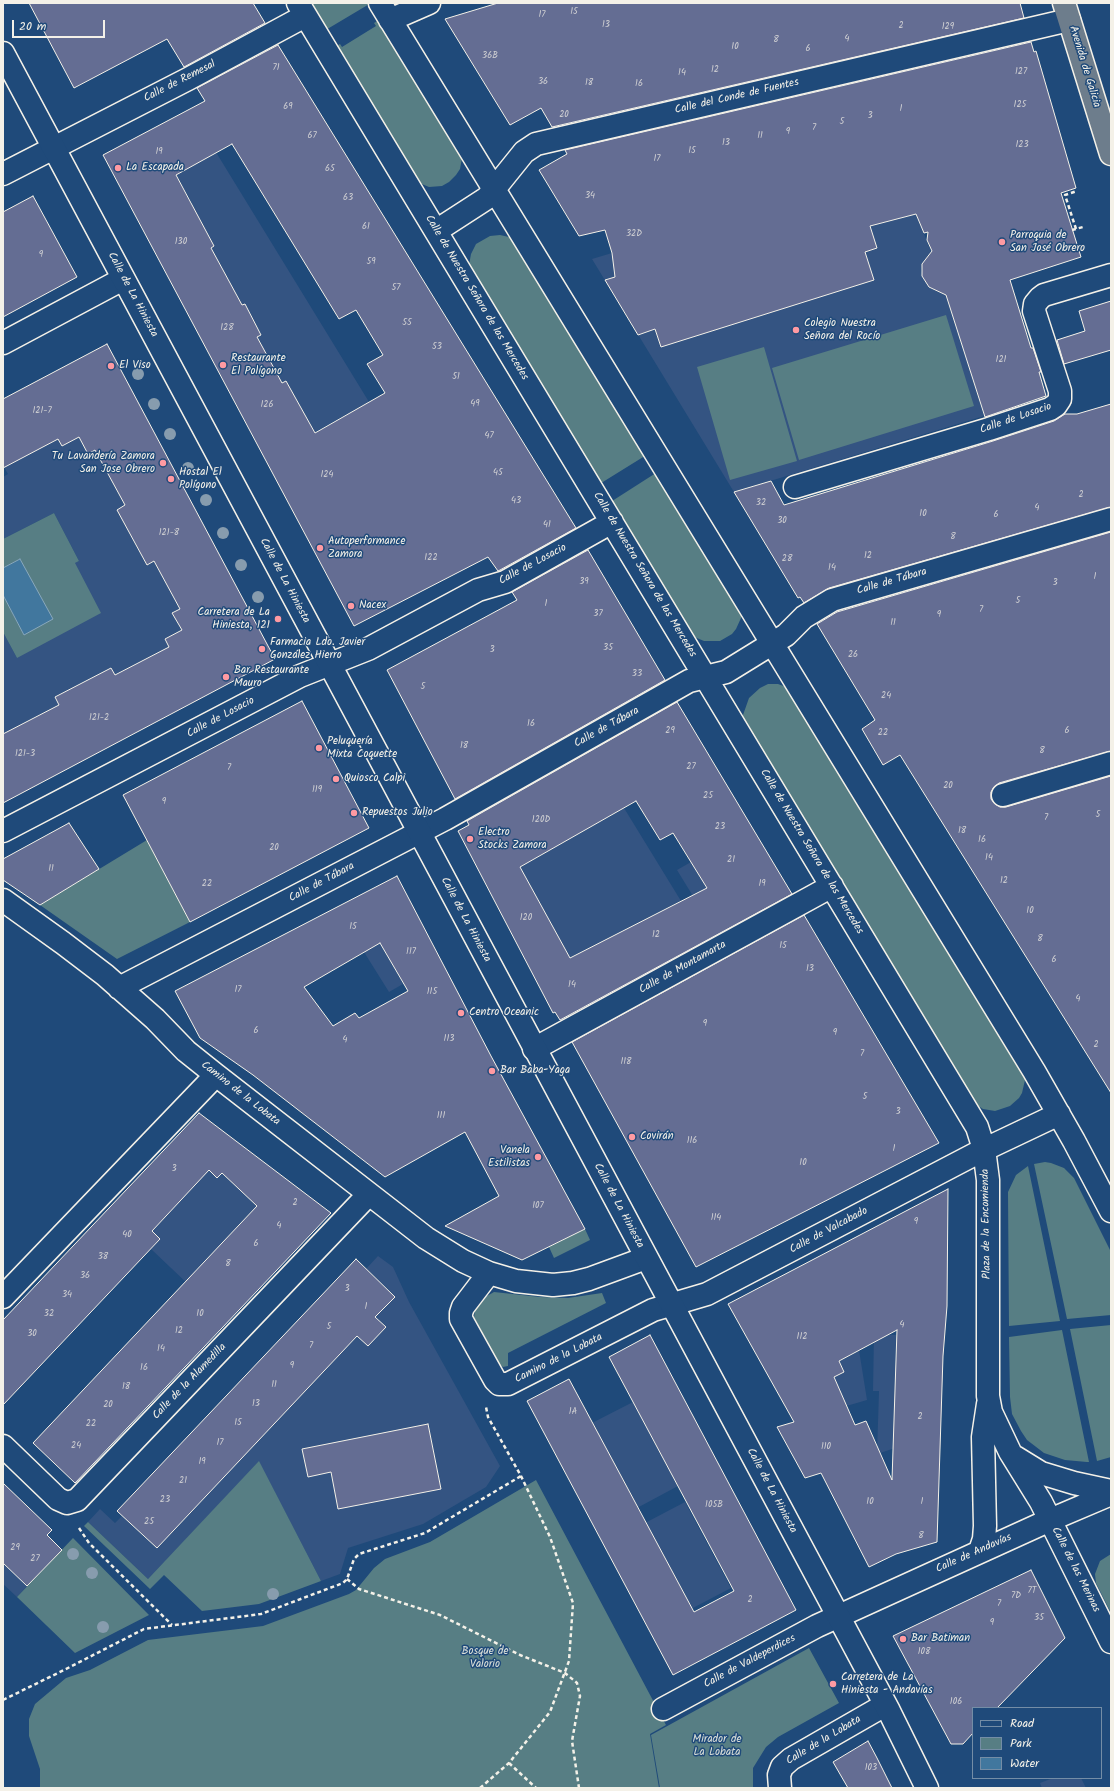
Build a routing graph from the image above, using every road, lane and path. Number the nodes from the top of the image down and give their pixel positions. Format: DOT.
graph roads {
  1 [pos="429,3"];
  2 [pos="302,9"];
  3 [pos="385,12"];
  4 [pos="1067,12"];
  5 [pos="3,53"];
  6 [pos="54,148"];
  7 [pos="1111,154"];
  8 [pos="3,174"];
  9 [pos="495,190"];
  10 [pos="1077,191"];
  11 [pos="1083,227"];
  12 [pos="436,231"];
  13 [pos="1111,275"];
  14 [pos="123,279"];
  15 [pos="3,343"];
  16 [pos="795,487"];
  17 [pos="1111,520"];
  18 [pos="612,522"];
  19 [pos="773,644"];
  20 [pos="329,664"];
  21 [pos="706,678"];
  22 [pos="1111,763"];
  23 [pos="1003,795"];
  24 [pos="3,831"];
  25 [pos="419,832"];
  26 [pos="832,886"];
  27 [pos="3,900"];
  28 [pos="119,988"];
  29 [pos="534,1049"];
  30 [pos="216,1076"];
  31 [pos="1058,1114"];
  32 [pos="984,1149"];
  33 [pos="369,1194"];
  34 [pos="1111,1211"];
  35 [pos="646,1258"];
  36 [pos="489,1273"];
  37 [pos="3,1297"];
  38 [pos="671,1304"];
  39 [pos="495,1380"];
  40 [pos="988,1396"];
  41 [pos="3,1446"];
  42 [pos="1010,1452"];
  43 [pos="521,1476"];
  44 [pos="1111,1490"];
  45 [pos="1111,1494"];
  46 [pos="1050,1520"];
  47 [pos="78,1526"];
  48 [pos="980,1551"];
  49 [pos="347,1580"];
  50 [pos="838,1616"];
  51 [pos="172,1625"];
  52 [pos="1111,1642"];
  53 [pos="564,1673"];
  54 [pos="3,1700"];
  55 [pos="885,1705"];
  56 [pos="663,1709"];
  57 [pos="510,1763"];
  58 [pos="480,1788"];
  59 [pos="536,1788"];
  60 [pos="579,1788"];
  61 [pos="780,1788"];
  62 [pos="927,1788"];
  1 -- 3 [label="street"];
  2 -- 6 [label="street, Calle de Remesal"];
  2 -- 12 [label="street, Calle de Nuestra Señora de las Mercedes"];
  3 -- 9 [label="street"];
  4 -- 7 [label="highway, Avenida de Galicia"];
  4 -- 9 [label="street, Calle del Conde de Fuentes"];
  5 -- 6 [label="street, Calle de La Hiniesta"];
  6 -- 8 [label="street, Calle de Remesal"];
  6 -- 14 [label="street, Calle de La Hiniesta"];
  9 -- 12 [label="street, Calle del Conde de Fuentes"];
  9 -- 19 [label="street"];
  10 -- 11 [label="path"];
  12 -- 18 [label="street, Calle de Nuestra Señora de las Mercedes"];
  13 -- 16 [label="street, Calle de Losacio"];
  14 -- 15 [label="street"];
  14 -- 20 [label="street, Calle de La Hiniesta"];
  17 -- 19 [label="street, Calle de Tábara"];
  18 -- 20 [label="street, Calle de Losacio"];
  18 -- 21 [label="street, Calle de Nuestra Señora de las Mercedes"];
  19 -- 21 [label="street, Calle de Tábara"];
  19 -- 31 [label="street"];
  20 -- 24 [label="street, Calle de Losacio"];
  20 -- 25 [label="street, Calle de La Hiniesta"];
  21 -- 25 [label="street, Calle de Tábara"];
  21 -- 26 [label="street, Calle de Nuestra Señora de las Mercedes"];
  22 -- 23 [label="street"];
  25 -- 28 [label="street, Calle de Tábara"];
  25 -- 29 [label="street, Calle de La Hiniesta"];
  26 -- 29 [label="street, Calle de Montamarta"];
  26 -- 32 [label="street, Calle de Nuestra Señora de las Mercedes"];
  27 -- 28 [label="street, Camino de la Lobata"];
  28 -- 30 [label="street, Camino de la Lobata"];
  29 -- 35 [label="street, Calle de La Hiniesta"];
  30 -- 33 [label="street, Camino de la Lobata"];
  30 -- 37 [label="street"];
  31 -- 32 [label="street"];
  31 -- 34 [label="street"];
  32 -- 38 [label="street, Calle de Valcabado"];
  32 -- 40 [label="street, Plaza de la Encomienda"];
  33 -- 36 [label="street, Camino de la Lobata"];
  33 -- 41 [label="street, Calle de la Alamedilla"];
  35 -- 36 [label="street, Camino de la Lobata"];
  35 -- 38 [label="street, Calle de La Hiniesta"];
  36 -- 39 [label="street"];
  38 -- 39 [label="street, Camino de la Lobata"];
  38 -- 50 [label="street, Calle de La Hiniesta"];
  39 -- 43 [label="path"];
  40 -- 42 [label="street, Plaza de la Encomienda"];
  40 -- 48 [label="street, Plaza de la Encomienda"];
  42 -- 44 [label="street, Plaza de la Encomienda"];
  42 -- 46 [label="street, Plaza de la Encomienda"];
  43 -- 49 [label="path"];
  43 -- 53 [label="path"];
  45 -- 46 [label="street, Calle de Andavías"];
  46 -- 48 [label="street, Calle de Andavías"];
  46 -- 52 [label="street, Calle de las Merinas"];
  47 -- 51 [label="path"];
  48 -- 50 [label="street, Calle de Andavías"];
  49 -- 51 [label="path"];
  49 -- 53 [label="path"];
  50 -- 55 [label="street, Calle de La Hiniesta"];
  50 -- 56 [label="street, Calle de Valdeperdices"];
  51 -- 54 [label="path"];
  53 -- 57 [label="path"];
  53 -- 60 [label="path"];
  55 -- 61 [label="street, Calle de la Lobata"];
  55 -- 62 [label="street, Calle de La Hiniesta"];
  57 -- 58 [label="path"];
  57 -- 59 [label="path"];
}
